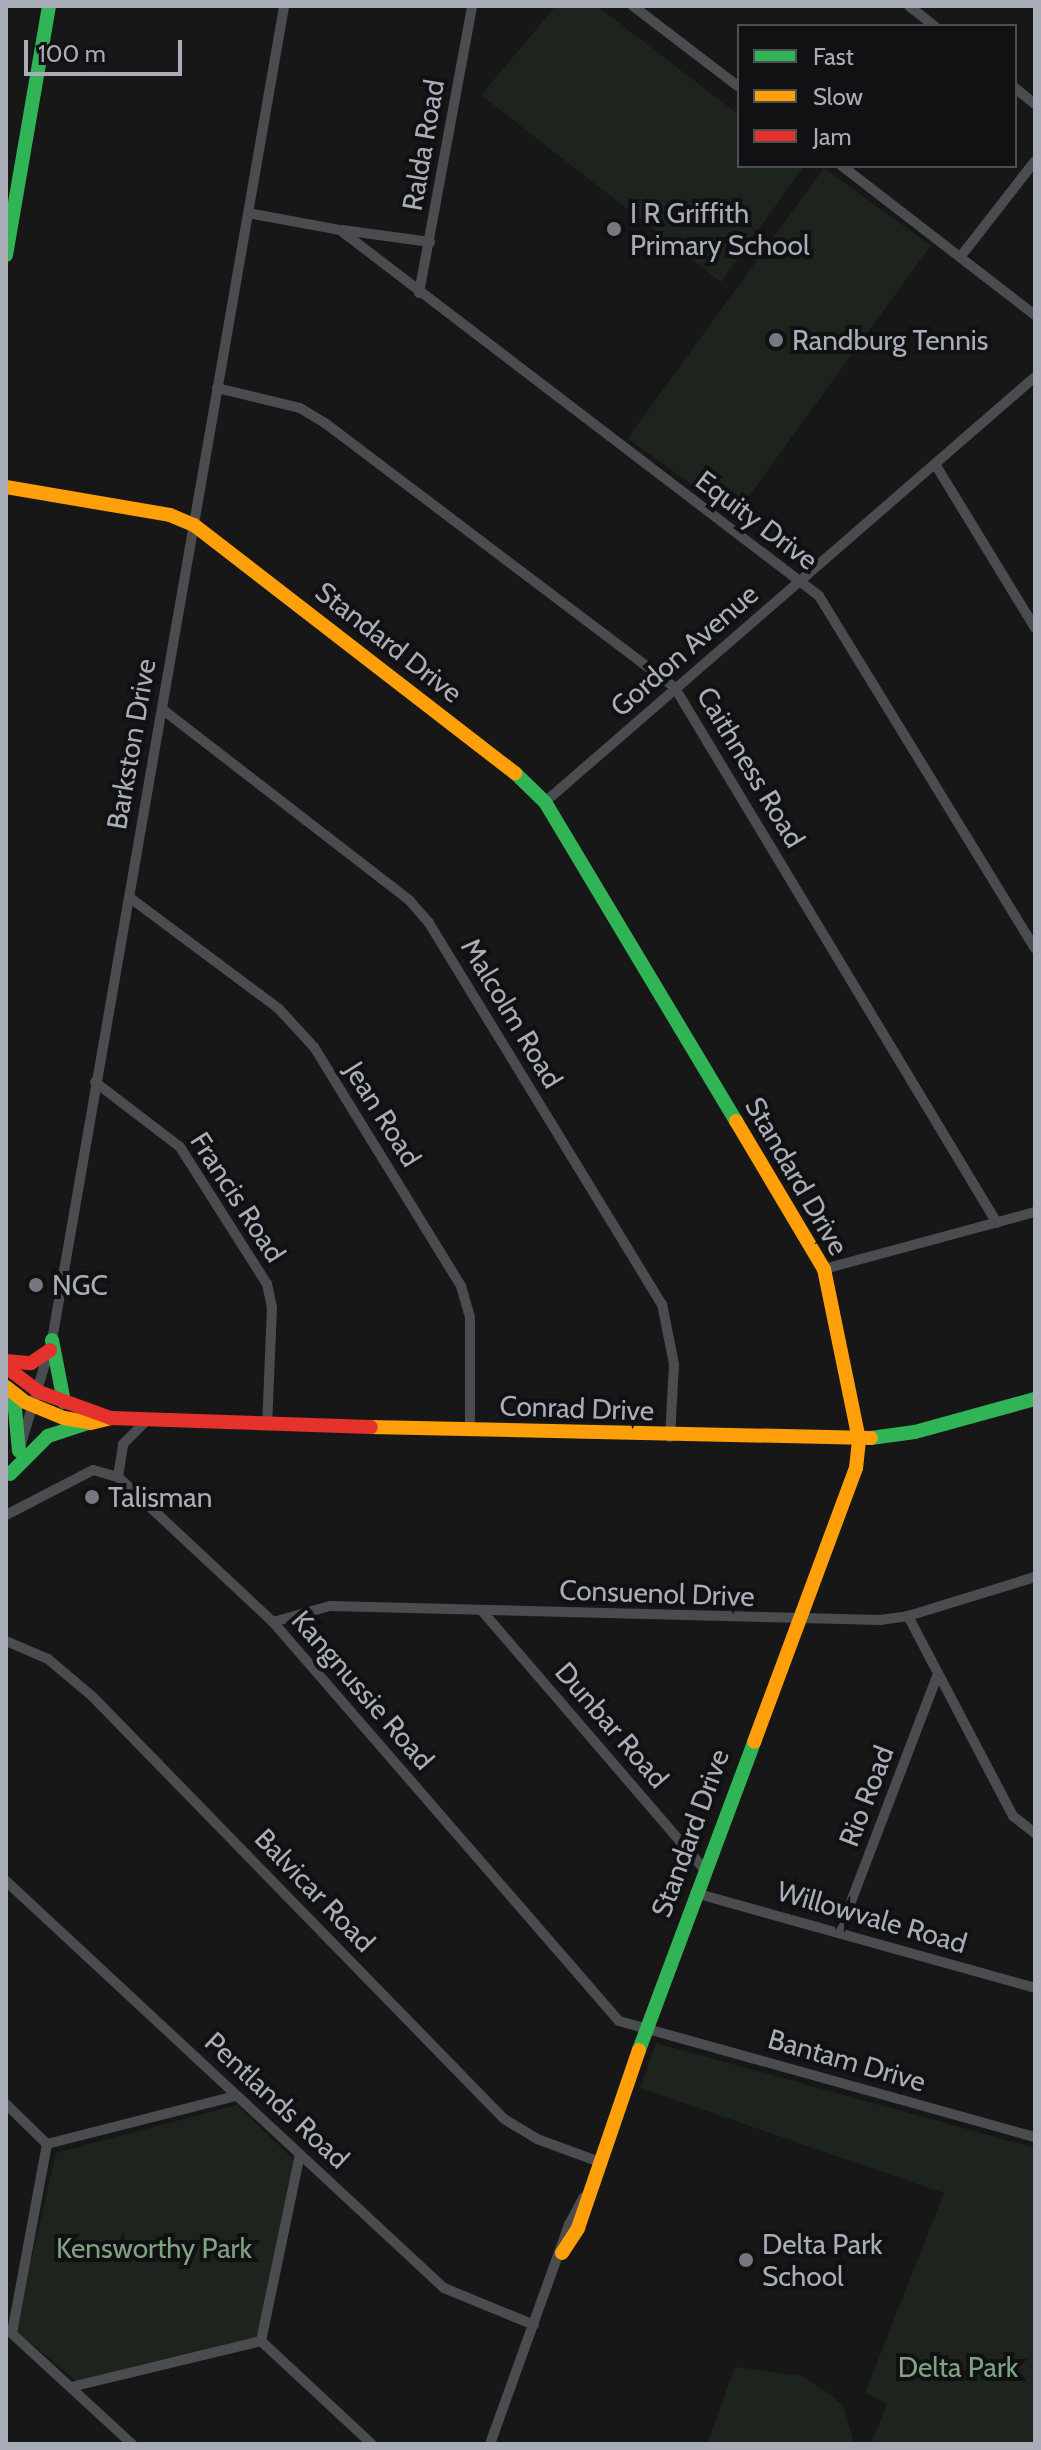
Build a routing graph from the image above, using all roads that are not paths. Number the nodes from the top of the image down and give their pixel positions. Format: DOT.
graph roads {
  1 [pos="49,6"];
  2 [pos="284,6"];
  3 [pos="472,6"];
  4 [pos="633,6"];
  5 [pos="909,6"];
  6 [pos="932,24"];
  7 [pos="737,85"];
  8 [pos="1017,90"];
  9 [pos="1035,104"];
  10 [pos="1035,161"];
  11 [pos="845,168"];
  12 [pos="248,213"];
  13 [pos="340,230"];
  14 [pos="430,242"];
  15 [pos="6,255"];
  16 [pos="961,256"];
  17 [pos="419,293"];
  18 [pos="1035,315"];
  19 [pos="1035,377"];
  20 [pos="217,388"];
  21 [pos="935,464"];
  22 [pos="6,487"];
  23 [pos="194,525"];
  24 [pos="799,583"];
  25 [pos="1035,628"];
  26 [pos="675,688"];
  27 [pos="162,709"];
  28 [pos="545,802"];
  29 [pos="129,897"];
  30 [pos="1035,948"];
  31 [pos="95,1082"];
  32 [pos="1035,1212"];
  33 [pos="997,1223"];
  34 [pos="824,1269"];
  35 [pos="51,1345"];
  36 [pos="6,1364"];
  37 [pos="6,1389"];
  38 [pos="36,1399"];
  39 [pos="1035,1399"];
  40 [pos="64,1402"];
  41 [pos="111,1418"];
  42 [pos="147,1420"];
  43 [pos="91,1423"];
  44 [pos="267,1424"];
  45 [pos="470,1430"];
  46 [pos="670,1437"];
  47 [pos="859,1440"];
  48 [pos="19,1451"];
  49 [pos="118,1477"];
  50 [pos="8,1479"];
  51 [pos="6,1515"];
  52 [pos="1035,1577"];
  53 [pos="483,1612"];
  54 [pos="908,1616"];
  55 [pos="797,1621"];
  56 [pos="273,1622"];
  57 [pos="6,1641"];
  58 [pos="937,1676"];
  59 [pos="1035,1833"];
  60 [pos="704,1869"];
  61 [pos="6,1881"];
  62 [pos="695,1893"];
  63 [pos="839,1933"];
  64 [pos="1035,1988"];
  65 [pos="646,2029"];
  66 [pos="235,2096"];
  67 [pos="6,2104"];
  68 [pos="1035,2137"];
  69 [pos="47,2144"];
  70 [pos="300,2155"];
  71 [pos="597,2161"];
  72 [pos="562,2253"];
  73 [pos="534,2325"];
  74 [pos="9,2330"];
  75 [pos="261,2341"];
  76 [pos="71,2387"];
  77 [pos="132,2444"];
  78 [pos="372,2444"];
  79 [pos="490,2444"];
  1 -- 15 [label="street"];
  2 -- 12 [label="street, Barkston Drive"];
  3 -- 14 [label="street, Ralda Road"];
  4 -- 7 [label="street"];
  5 -- 6 [label="street"];
  8 -- 9 [label="street"];
  10 -- 16 [label="street"];
  11 -- 16 [label="street"];
  12 -- 13 [label="street, Equity Drive"];
  12 -- 20 [label="street, Barkston Drive"];
  13 -- 14 [label="street, Equity Drive"];
  13 -- 17 [label="street, Equity Drive"];
  14 -- 17 [label="street, Ralda Road"];
  16 -- 18 [label="street"];
  17 -- 24 [label="street, Equity Drive"];
  19 -- 21 [label="street, Gordon Avenue"];
  20 -- 23 [label="street, Barkston Drive"];
  20 -- 26 [label="street, Caithness Road"];
  21 -- 24 [label="street, Gordon Avenue"];
  21 -- 25 [label="street"];
  22 -- 23 [label="street, Standard Drive"];
  23 -- 27 [label="street, Barkston Drive"];
  23 -- 28 [label="street, Standard Drive"];
  24 -- 26 [label="street, Gordon Avenue"];
  24 -- 30 [label="street, Equity Drive"];
  26 -- 28 [label="street, Gordon Avenue"];
  26 -- 33 [label="street, Caithness Road"];
  27 -- 29 [label="street, Barkston Drive"];
  27 -- 46 [label="street, Malcolm Road"];
  28 -- 34 [label="street, Standard Drive"];
  29 -- 31 [label="street, Barkston Drive"];
  29 -- 45 [label="street, Jean Road"];
  31 -- 35 [label="street, Barkston Drive"];
  31 -- 44 [label="street, Francis Road"];
  32 -- 33 [label="street"];
  33 -- 34 [label="street"];
  34 -- 47 [label="street, Standard Drive"];
  35 -- 36 [label="street"];
  35 -- 38 [label="street, Barkston Drive"];
  35 -- 40 [label="street"];
  36 -- 38 [label="street"];
  37 -- 38 [label="street"];
  37 -- 48 [label="street"];
  38 -- 40 [label="street, Conrad Drive"];
  38 -- 43 [label="street"];
  38 -- 48 [label="street, Barkston Drive"];
  39 -- 47 [label="street, Conrad Drive"];
  40 -- 41 [label="street, Conrad Drive"];
  41 -- 42 [label="street, Conrad Drive"];
  41 -- 43 [label="street, Conrad Drive"];
  42 -- 44 [label="street, Conrad Drive"];
  42 -- 49 [label="street"];
  43 -- 50 [label="street, Conrad Drive"];
  44 -- 45 [label="street, Conrad Drive"];
  45 -- 46 [label="street, Conrad Drive"];
  46 -- 47 [label="street, Conrad Drive"];
  47 -- 55 [label="street, Standard Drive"];
  48 -- 50 [label="street, Barkston Drive"];
  49 -- 51 [label="street"];
  49 -- 56 [label="street, Kangnussie Road"];
  52 -- 54 [label="street, Consuenol Drive"];
  53 -- 55 [label="street, Consuenol Drive"];
  53 -- 56 [label="street, Consuenol Drive"];
  53 -- 60 [label="street, Dunbar Road"];
  54 -- 55 [label="street, Consuenol Drive"];
  54 -- 58 [label="street"];
  55 -- 60 [label="street, Standard Drive"];
  56 -- 65 [label="street, Kangnussie Road"];
  57 -- 71 [label="street, Balvicar Road"];
  58 -- 59 [label="street"];
  58 -- 63 [label="street, Rio Road"];
  60 -- 62 [label="street, Standard Drive"];
  61 -- 66 [label="street, Pentlands Road"];
  62 -- 63 [label="street, Willowvale Road"];
  62 -- 65 [label="street, Standard Drive"];
  63 -- 64 [label="street, Willowvale Road"];
  65 -- 68 [label="street, Bantam Drive"];
  65 -- 71 [label="street, Standard Drive"];
  66 -- 69 [label="street"];
  66 -- 70 [label="street, Pentlands Road"];
  67 -- 69 [label="street"];
  69 -- 74 [label="street"];
  70 -- 73 [label="street, Pentlands Road"];
  70 -- 75 [label="street"];
  71 -- 72 [label="street, Standard Drive"];
  72 -- 73 [label="street, Standard Drive"];
  73 -- 79 [label="street, Standard Drive"];
  74 -- 76 [label="street"];
  75 -- 76 [label="street"];
  75 -- 78 [label="street"];
  76 -- 77 [label="street"];
}
